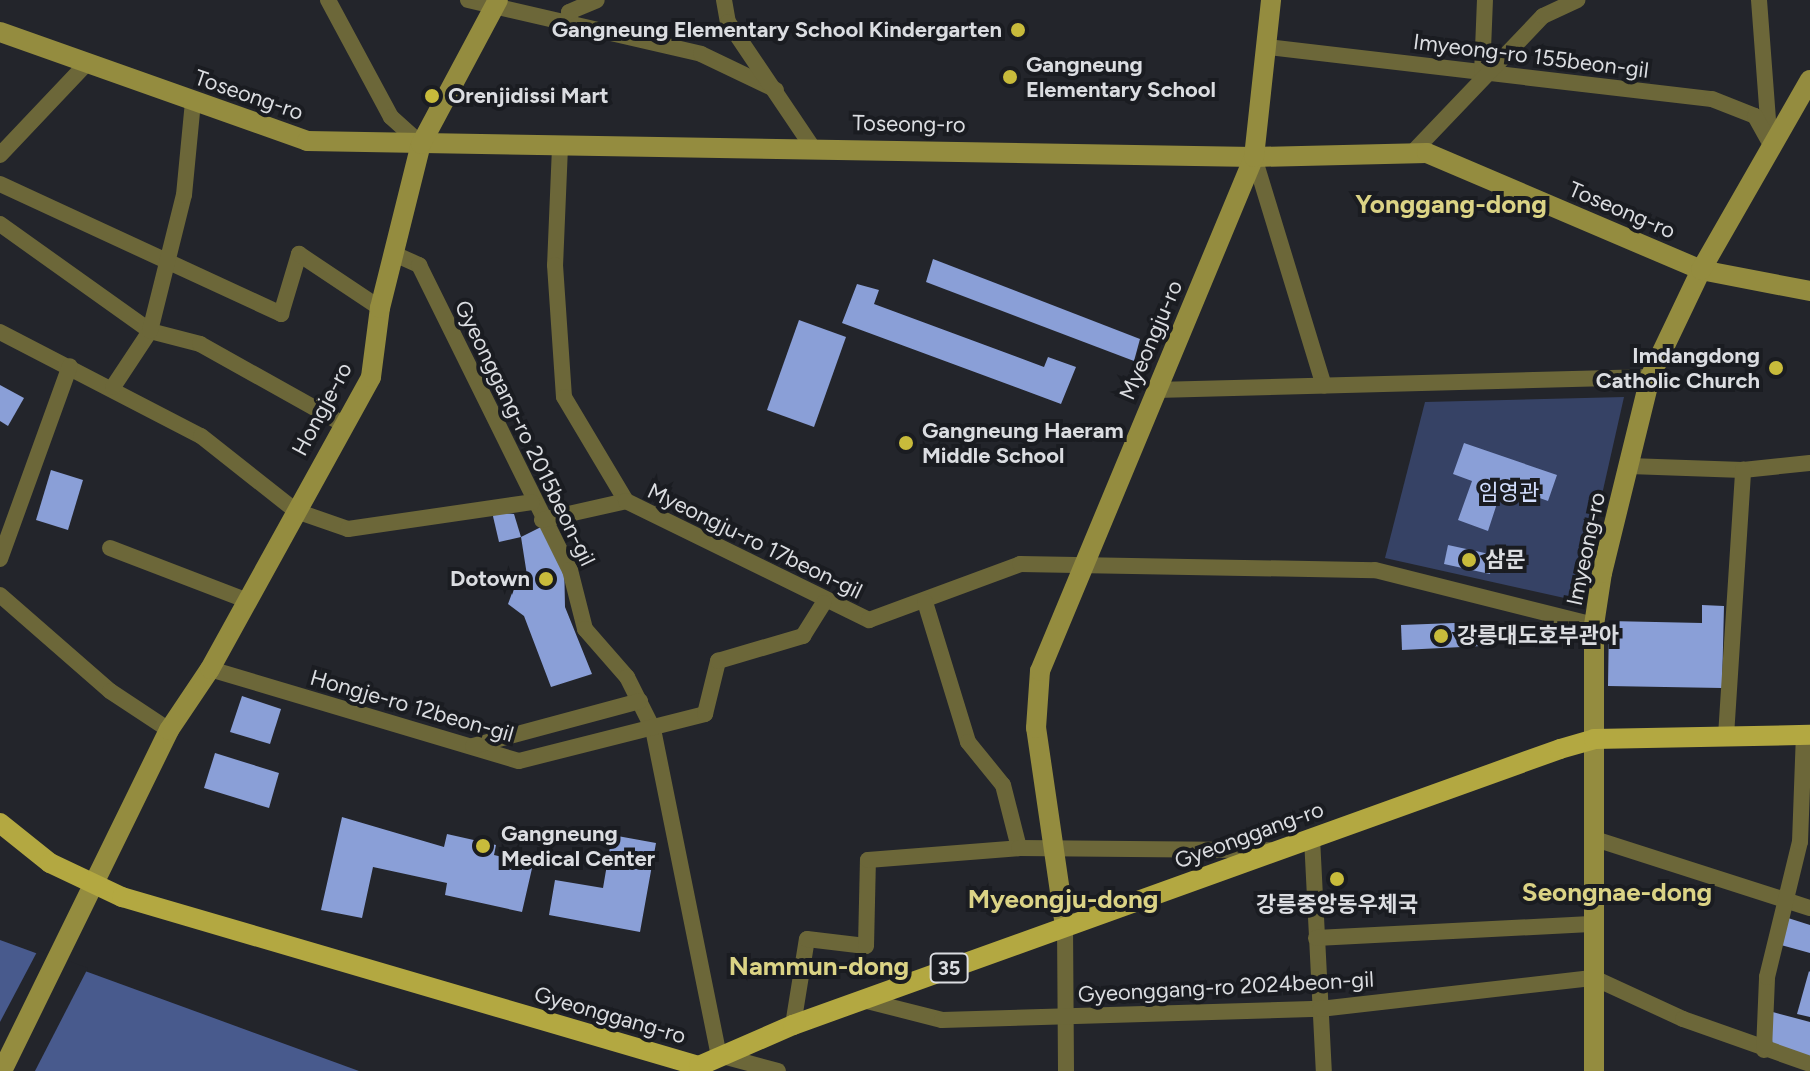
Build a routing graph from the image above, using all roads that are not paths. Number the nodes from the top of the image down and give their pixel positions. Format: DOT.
graph roads {
  1 [pos="328,0"];
  2 [pos="468,0"];
  3 [pos="597,0"];
  4 [pos="724,0"];
  5 [pos="1271,0"];
  6 [pos="1485,0"];
  7 [pos="1577,0"];
  8 [pos="1759,0"];
  9 [pos="497,3"];
  10 [pos="571,23"];
  11 [pos="0,32"];
  12 [pos="1268,47"];
  13 [pos="85,65"];
  14 [pos="1482,74"];
  15 [pos="1810,80"];
  16 [pos="776,90"];
  17 [pos="193,101"];
  18 [pos="1770,143"];
  19 [pos="421,144"];
  20 [pos="811,145"];
  21 [pos="560,147"];
  22 [pos="1413,152"];
  23 [pos="0,155"];
  24 [pos="1254,157"];
  25 [pos="0,184"];
  26 [pos="0,224"];
  27 [pos="392,253"];
  28 [pos="166,262"];
  29 [pos="1701,270"];
  30 [pos="1810,291"];
  31 [pos="380,308"];
  32 [pos="150,331"];
  33 [pos="0,332"];
  34 [pos="70,366"];
  35 [pos="1650,377"];
  36 [pos="1324,386"];
  37 [pos="113,387"];
  38 [pos="1156,390"];
  39 [pos="343,424"];
  40 [pos="1810,463"];
  41 [pos="1629,466"];
  42 [pos="1743,470"];
  43 [pos="626,501"];
  44 [pos="532,502"];
  45 [pos="296,511"];
  46 [pos="542,520"];
  47 [pos="110,548"];
  48 [pos="0,559"];
  49 [pos="1084,564"];
  50 [pos="0,595"];
  51 [pos="243,599"];
  52 [pos="925,602"];
  53 [pos="824,603"];
  54 [pos="1594,625"];
  55 [pos="210,669"];
  56 [pos="640,701"];
  57 [pos="653,729"];
  58 [pos="169,730"];
  59 [pos="1807,735"];
  60 [pos="1726,736"];
  61 [pos="1594,739"];
  62 [pos="471,746"];
  63 [pos="0,823"];
  64 [pos="1312,838"];
  65 [pos="1595,839"];
  66 [pos="1019,848"];
  67 [pos="1054,849"];
  68 [pos="1276,850"];
  69 [pos="94,887"];
  70 [pos="1784,900"];
  71 [pos="1810,908"];
  72 [pos="1591,924"];
  73 [pos="1065,926"];
  74 [pos="1316,938"];
  75 [pos="1594,978"];
  76 [pos="863,1000"];
  77 [pos="1320,1009"];
  78 [pos="1064,1016"];
  79 [pos="793,1025"];
  80 [pos="1764,1050"];
  81 [pos="719,1055"];
  82 [pos="1810,1064"];
  83 [pos="700,1068"];
  84 [pos="2,1071"];
  85 [pos="778,1071"];
  86 [pos="1066,1071"];
  87 [pos="1324,1071"];
  88 [pos="1594,1071"];
  1 -- 19 [label="street"];
  2 -- 9 [label="street"];
  3 -- 10 [label="street"];
  4 -- 16 [label="street"];
  5 -- 12 [label="street, Myeongju-ro"];
  6 -- 14 [label="street"];
  7 -- 14 [label="street"];
  8 -- 18 [label="street"];
  9 -- 10 [label="street"];
  9 -- 19 [label="street, Hongje-ro"];
  10 -- 16 [label="street"];
  11 -- 13 [label="street, Toseong-ro"];
  12 -- 14 [label="street, Imyeong-ro 155beon-gil"];
  12 -- 24 [label="street, Myeongju-ro"];
  13 -- 17 [label="street, Toseong-ro"];
  13 -- 23 [label="street"];
  14 -- 18 [label="street, Imyeong-ro 155beon-gil"];
  14 -- 22 [label="street"];
  15 -- 18 [label="street, Imyeong-ro"];
  16 -- 20 [label="street"];
  17 -- 19 [label="street, Toseong-ro"];
  17 -- 28 [label="street"];
  18 -- 29 [label="street, Imyeong-ro"];
  19 -- 21 [label="street, Toseong-ro"];
  19 -- 27 [label="street, Hongje-ro"];
  20 -- 21 [label="street, Toseong-ro"];
  20 -- 24 [label="street, Toseong-ro"];
  21 -- 43 [label="street"];
  22 -- 24 [label="street, Toseong-ro"];
  22 -- 29 [label="street, Toseong-ro"];
  24 -- 36 [label="street"];
  24 -- 38 [label="street, Myeongju-ro"];
  25 -- 28 [label="street"];
  26 -- 32 [label="street"];
  27 -- 31 [label="street, Hongje-ro"];
  27 -- 44 [label="street, Gyeonggang-ro 2015beon-gil"];
  28 -- 31 [label="street"];
  28 -- 32 [label="street"];
  29 -- 30 [label="street, Toseong-ro"];
  29 -- 35 [label="street, Imyeong-ro"];
  31 -- 39 [label="street, Hongje-ro"];
  32 -- 37 [label="street"];
  32 -- 39 [label="street"];
  33 -- 34 [label="street"];
  34 -- 37 [label="street"];
  34 -- 48 [label="street"];
  35 -- 36 [label="street"];
  35 -- 41 [label="street, Imyeong-ro"];
  36 -- 38 [label="street"];
  37 -- 45 [label="street"];
  38 -- 49 [label="street, Myeongju-ro"];
  39 -- 45 [label="street, Hongje-ro"];
  40 -- 42 [label="street"];
  41 -- 42 [label="street"];
  41 -- 54 [label="street, Imyeong-ro"];
  42 -- 60 [label="street"];
  43 -- 46 [label="street, Myeongju-ro 17beon-gil"];
  43 -- 53 [label="street, Myeongju-ro 17beon-gil"];
  44 -- 45 [label="street"];
  44 -- 46 [label="street, Gyeonggang-ro 2015beon-gil"];
  45 -- 51 [label="street, Hongje-ro"];
  46 -- 56 [label="street, Gyeonggang-ro 2015beon-gil"];
  47 -- 51 [label="street"];
  49 -- 52 [label="street, Myeongju-ro 17beon-gil"];
  49 -- 54 [label="street, Myeongju-ro 17beon-gil"];
  49 -- 67 [label="street, Myeongju-ro"];
  50 -- 58 [label="street"];
  51 -- 55 [label="street, Hongje-ro"];
  52 -- 53 [label="street, Myeongju-ro 17beon-gil"];
  52 -- 66 [label="street"];
  53 -- 57 [label="street, Hongje-ro 12beon-gil"];
  54 -- 61 [label="street, Imyeong-ro"];
  55 -- 58 [label="street, Hongje-ro"];
  55 -- 62 [label="street, Hongje-ro 12beon-gil"];
  56 -- 57 [label="street, Gyeonggang-ro 2015beon-gil"];
  56 -- 62 [label="street"];
  57 -- 62 [label="street, Hongje-ro 12beon-gil"];
  57 -- 81 [label="street, Gyeonggang-ro 2015beon-gil"];
  58 -- 69 [label="street, Hongje-ro"];
  59 -- 60 [label="main road, Gyeonggang-ro / 35"];
  59 -- 70 [label="street"];
  60 -- 61 [label="main road, Gyeonggang-ro / 35"];
  61 -- 64 [label="main road, Gyeonggang-ro / 35"];
  61 -- 65 [label="street, Imyeong-ro"];
  63 -- 69 [label="main road, Gyeonggang-ro / 35"];
  64 -- 68 [label="main road, Gyeonggang-ro / 35"];
  64 -- 74 [label="street"];
  65 -- 70 [label="street"];
  65 -- 72 [label="street, Imyeong-ro"];
  66 -- 67 [label="street"];
  66 -- 79 [label="street"];
  67 -- 68 [label="street"];
  67 -- 73 [label="street, Myeongju-ro"];
  68 -- 73 [label="main road, Gyeonggang-ro / 35"];
  69 -- 83 [label="main road, Gyeonggang-ro / 35"];
  69 -- 84 [label="street, Hongje-ro"];
  70 -- 71 [label="street"];
  70 -- 80 [label="street"];
  72 -- 74 [label="street"];
  72 -- 75 [label="street, Imyeong-ro"];
  73 -- 76 [label="main road, Gyeonggang-ro / 35"];
  73 -- 78 [label="street"];
  74 -- 77 [label="street"];
  75 -- 77 [label="street, Gyeonggang-ro 2024beon-gil"];
  75 -- 80 [label="street"];
  75 -- 88 [label="street, Imyeong-ro"];
  76 -- 78 [label="street, Gyeonggang-ro 2024beon-gil"];
  76 -- 79 [label="main road, Gyeonggang-ro / 35"];
  77 -- 78 [label="street, Gyeonggang-ro 2024beon-gil"];
  77 -- 87 [label="street"];
  78 -- 86 [label="street"];
  79 -- 81 [label="main road, Gyeonggang-ro / 35"];
  80 -- 82 [label="street"];
  81 -- 83 [label="main road, Gyeonggang-ro / 35"];
  81 -- 85 [label="street"];
}
